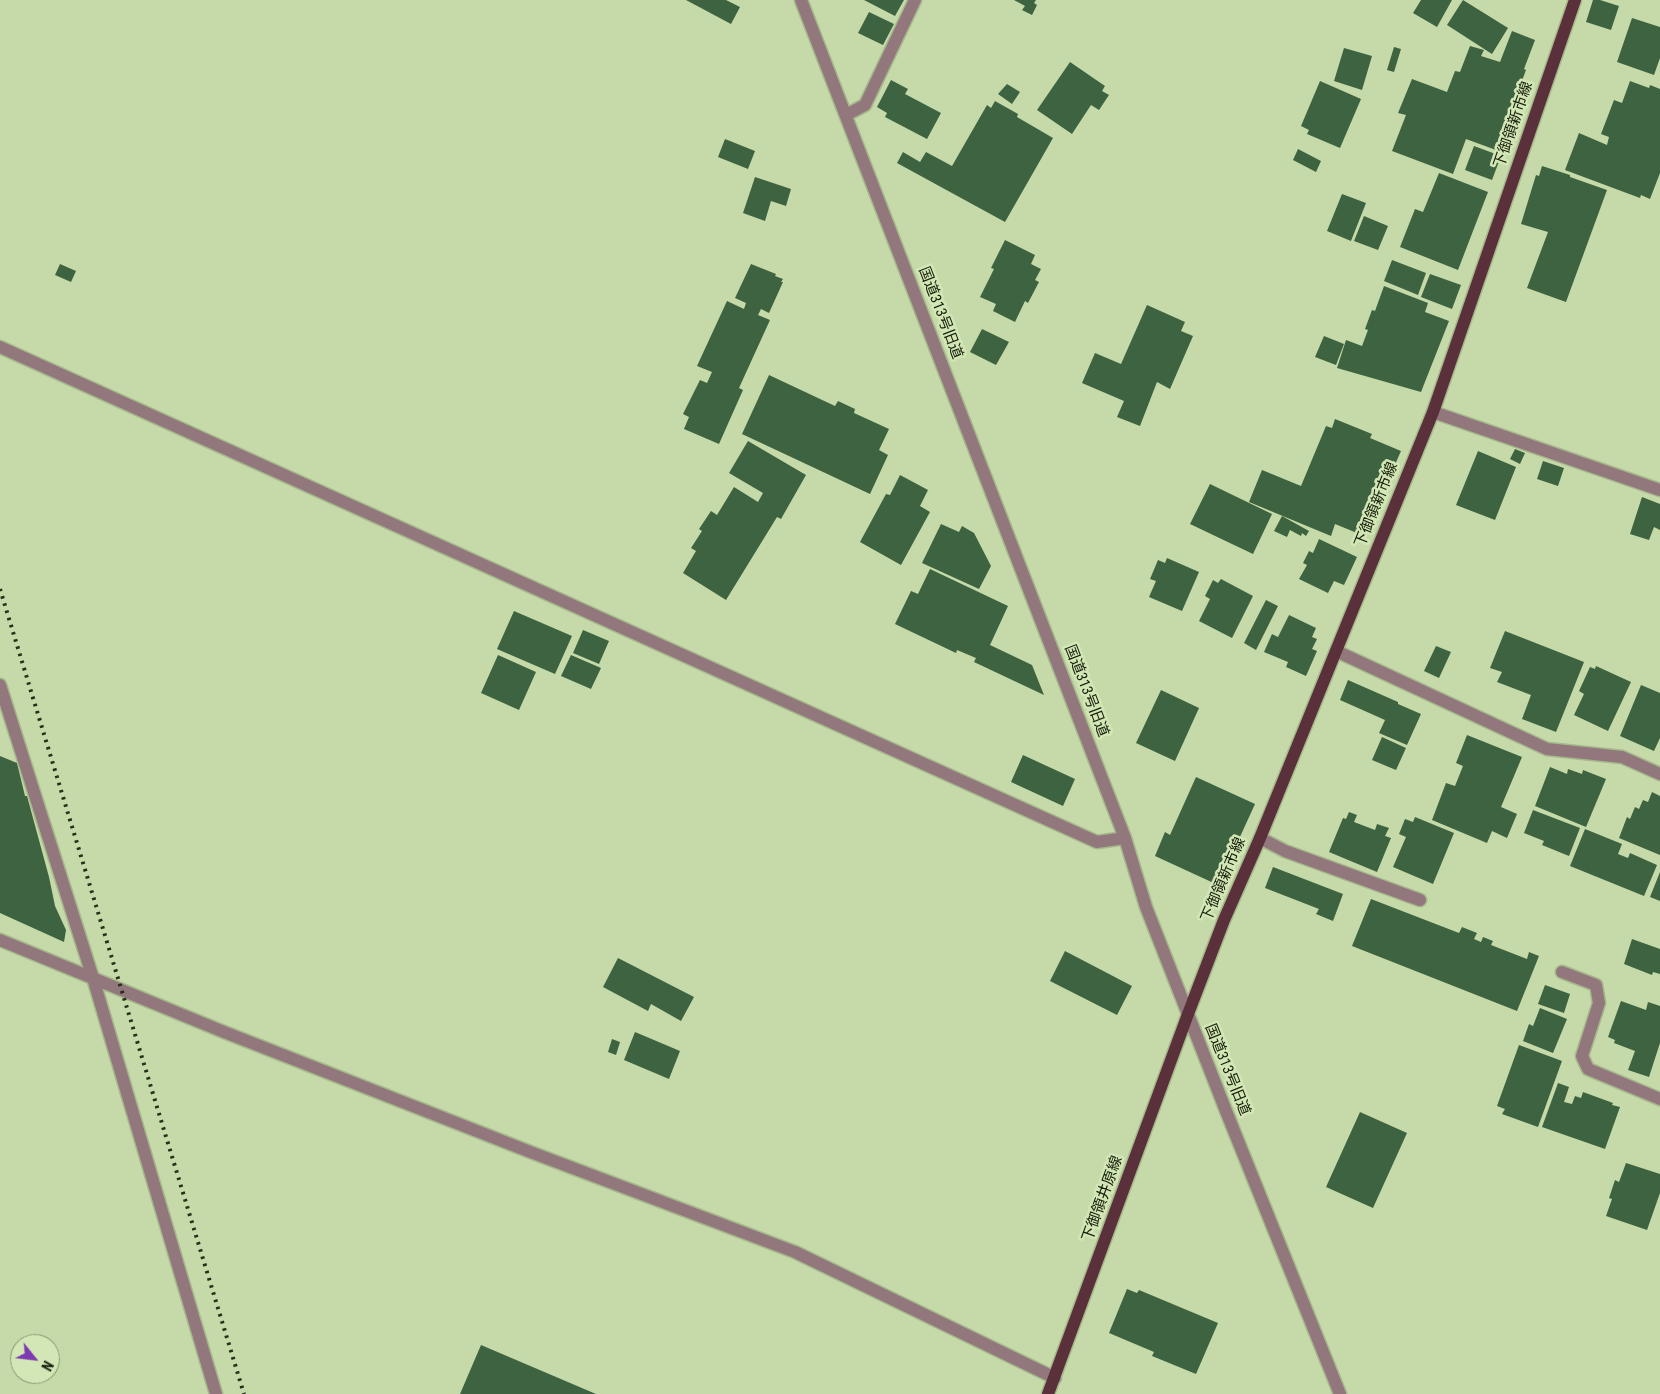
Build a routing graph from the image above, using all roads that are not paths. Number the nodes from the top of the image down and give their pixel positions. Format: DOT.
graph roads {
  1 [pos="801,0"];
  2 [pos="915,0"];
  3 [pos="1575,0"];
  4 [pos="846,115"];
  5 [pos="0,346"];
  6 [pos="1433,412"];
  7 [pos="1660,490"];
  8 [pos="1336,651"];
  9 [pos="0,684"];
  10 [pos="1660,774"];
  11 [pos="1124,838"];
  12 [pos="1260,838"];
  13 [pos="1420,900"];
  14 [pos="0,940"];
  15 [pos="1562,972"];
  16 [pos="93,978"];
  17 [pos="1188,1014"];
  18 [pos="1660,1099"];
  19 [pos="1055,1378"];
  20 [pos="216,1394"];
  21 [pos="1048,1394"];
  22 [pos="1340,1394"];
  1 -- 4 [label="street, 国道313号旧道"];
  2 -- 4 [label="street"];
  3 -- 6 [label="main road, 下御領新市線"];
  4 -- 11 [label="street, 国道313号旧道"];
  5 -- 11 [label="street"];
  6 -- 7 [label="street"];
  6 -- 8 [label="main road, 下御領新市線"];
  8 -- 10 [label="street"];
  8 -- 12 [label="main road, 下御領新市線"];
  9 -- 16 [label="street"];
  11 -- 17 [label="street, 国道313号旧道"];
  12 -- 13 [label="street"];
  12 -- 17 [label="main road, 下御領新市線"];
  14 -- 16 [label="street"];
  15 -- 18 [label="street"];
  16 -- 19 [label="street"];
  16 -- 20 [label="street"];
  17 -- 19 [label="main road, 下御領井原線"];
  17 -- 22 [label="street, 国道313号旧道"];
  19 -- 21 [label="main road, 下御領井原線"];
}
